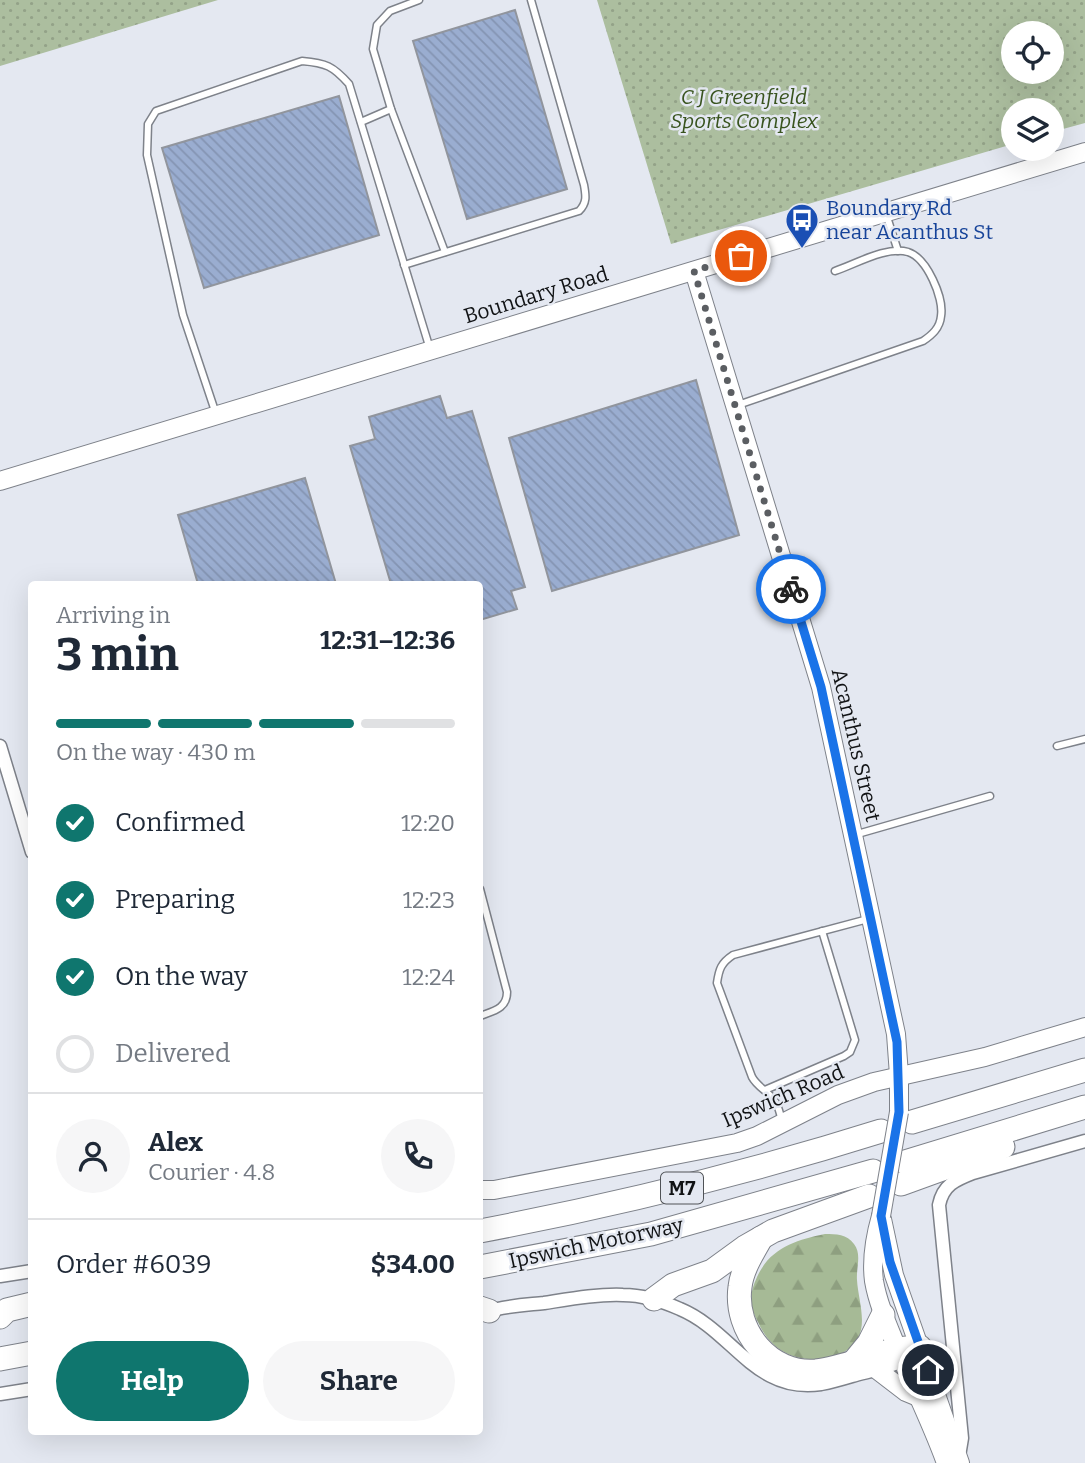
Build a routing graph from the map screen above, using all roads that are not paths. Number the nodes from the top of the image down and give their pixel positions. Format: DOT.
graph roads {
  1 [pos="419,0"];
  2 [pos="531,0"];
  3 [pos="391,109"];
  4 [pos="361,122"];
  5 [pos="1085,152"];
  6 [pos="886,214"];
  7 [pos="898,251"];
  8 [pos="445,252"];
  9 [pos="404,265"];
  10 [pos="694,271"];
  11 [pos="835,271"];
  12 [pos="430,351"];
  13 [pos="734,406"];
  14 [pos="216,415"];
  15 [pos="0,481"];
  16 [pos="1085,740"];
  17 [pos="0,746"];
  18 [pos="1057,746"];
  19 [pos="990,796"];
  20 [pos="853,836"];
  21 [pos="28,839"];
  22 [pos="483,901"];
  23 [pos="870,919"];
  24 [pos="822,931"];
  25 [pos="483,1015"];
  26 [pos="1085,1027"];
  27 [pos="1085,1070"];
  28 [pos="899,1075"];
  29 [pos="765,1090"];
  30 [pos="1085,1107"];
  31 [pos="906,1117"];
  32 [pos="783,1123"];
  33 [pos="881,1131"];
  34 [pos="1085,1141"];
  35 [pos="873,1171"];
  36 [pos="903,1173"];
  37 [pos="484,1192"];
  38 [pos="869,1196"];
  39 [pos="881,1216"];
  40 [pos="483,1230"];
  41 [pos="761,1238"];
  42 [pos="483,1266"];
  43 [pos="28,1272"];
  44 [pos="0,1276"];
  45 [pos="654,1299"];
  46 [pos="28,1305"];
  47 [pos="483,1311"];
  48 [pos="883,1315"];
  49 [pos="28,1316"];
  50 [pos="0,1319"];
  51 [pos="906,1352"];
  52 [pos="28,1354"];
  53 [pos="0,1359"];
  54 [pos="866,1364"];
  55 [pos="28,1365"];
  56 [pos="0,1369"];
  57 [pos="28,1390"];
  58 [pos="0,1394"];
  59 [pos="918,1397"];
  60 [pos="955,1461"];
  1 -- 3 [label="lane"];
  2 -- 8 [label="lane"];
  3 -- 4 [label="lane"];
  3 -- 8 [label="lane"];
  4 -- 9 [label="lane"];
  4 -- 14 [label="lane"];
  5 -- 6 [label="street, Boundary Road"];
  6 -- 7 [label="lane"];
  6 -- 10 [label="street, Boundary Road"];
  7 -- 11 [label="lane"];
  7 -- 13 [label="lane"];
  8 -- 9 [label="lane"];
  9 -- 12 [label="lane"];
  10 -- 12 [label="street, Boundary Road"];
  10 -- 13 [label="street, Acanthus Street"];
  12 -- 14 [label="street, Boundary Road"];
  13 -- 20 [label="street, Acanthus Street"];
  14 -- 15 [label="street, Boundary Road"];
  16 -- 18 [label="lane"];
  17 -- 21 [label="street"];
  19 -- 20 [label="lane"];
  20 -- 23 [label="street, Acanthus Street"];
  22 -- 25 [label="lane"];
  23 -- 24 [label="lane"];
  23 -- 28 [label="street, Acanthus Street"];
  24 -- 29 [label="lane"];
  24 -- 29 [label="lane"];
  26 -- 28 [label="street, Ipswich Road"];
  27 -- 31 [label="highway"];
  28 -- 31 [label="street, Acanthus Street"];
  28 -- 32 [label="street, Ipswich Road"];
  29 -- 32 [label="lane"];
  30 -- 36 [label="highway"];
  31 -- 39 [label="street, Acanthus Street, bridge"];
  32 -- 37 [label="street, Ipswich Road"];
  33 -- 40 [label="highway, Ipswich Motorway / M7"];
  34 -- 60 [label="street"];
  35 -- 42 [label="highway, Ipswich Motorway / M7"];
  38 -- 41 [label="highway"];
  39 -- 48 [label="street, Acanthus Street"];
  39 -- 51 [label="street"];
  41 -- 45 [label="highway"];
  41 -- 54 [label="highway"];
  43 -- 44 [label="street"];
  45 -- 47 [label="street"];
  45 -- 54 [label="street"];
  46 -- 50 [label="highway"];
  48 -- 51 [label="street, Acanthus Street"];
  48 -- 54 [label="highway"];
  49 -- 50 [label="highway"];
  51 -- 54 [label="highway"];
  51 -- 59 [label="street"];
  51 -- 60 [label="street"];
  52 -- 53 [label="highway"];
  54 -- 59 [label="street"];
  55 -- 56 [label="highway"];
  57 -- 58 [label="street"];
  59 -- 60 [label="street"];
}
